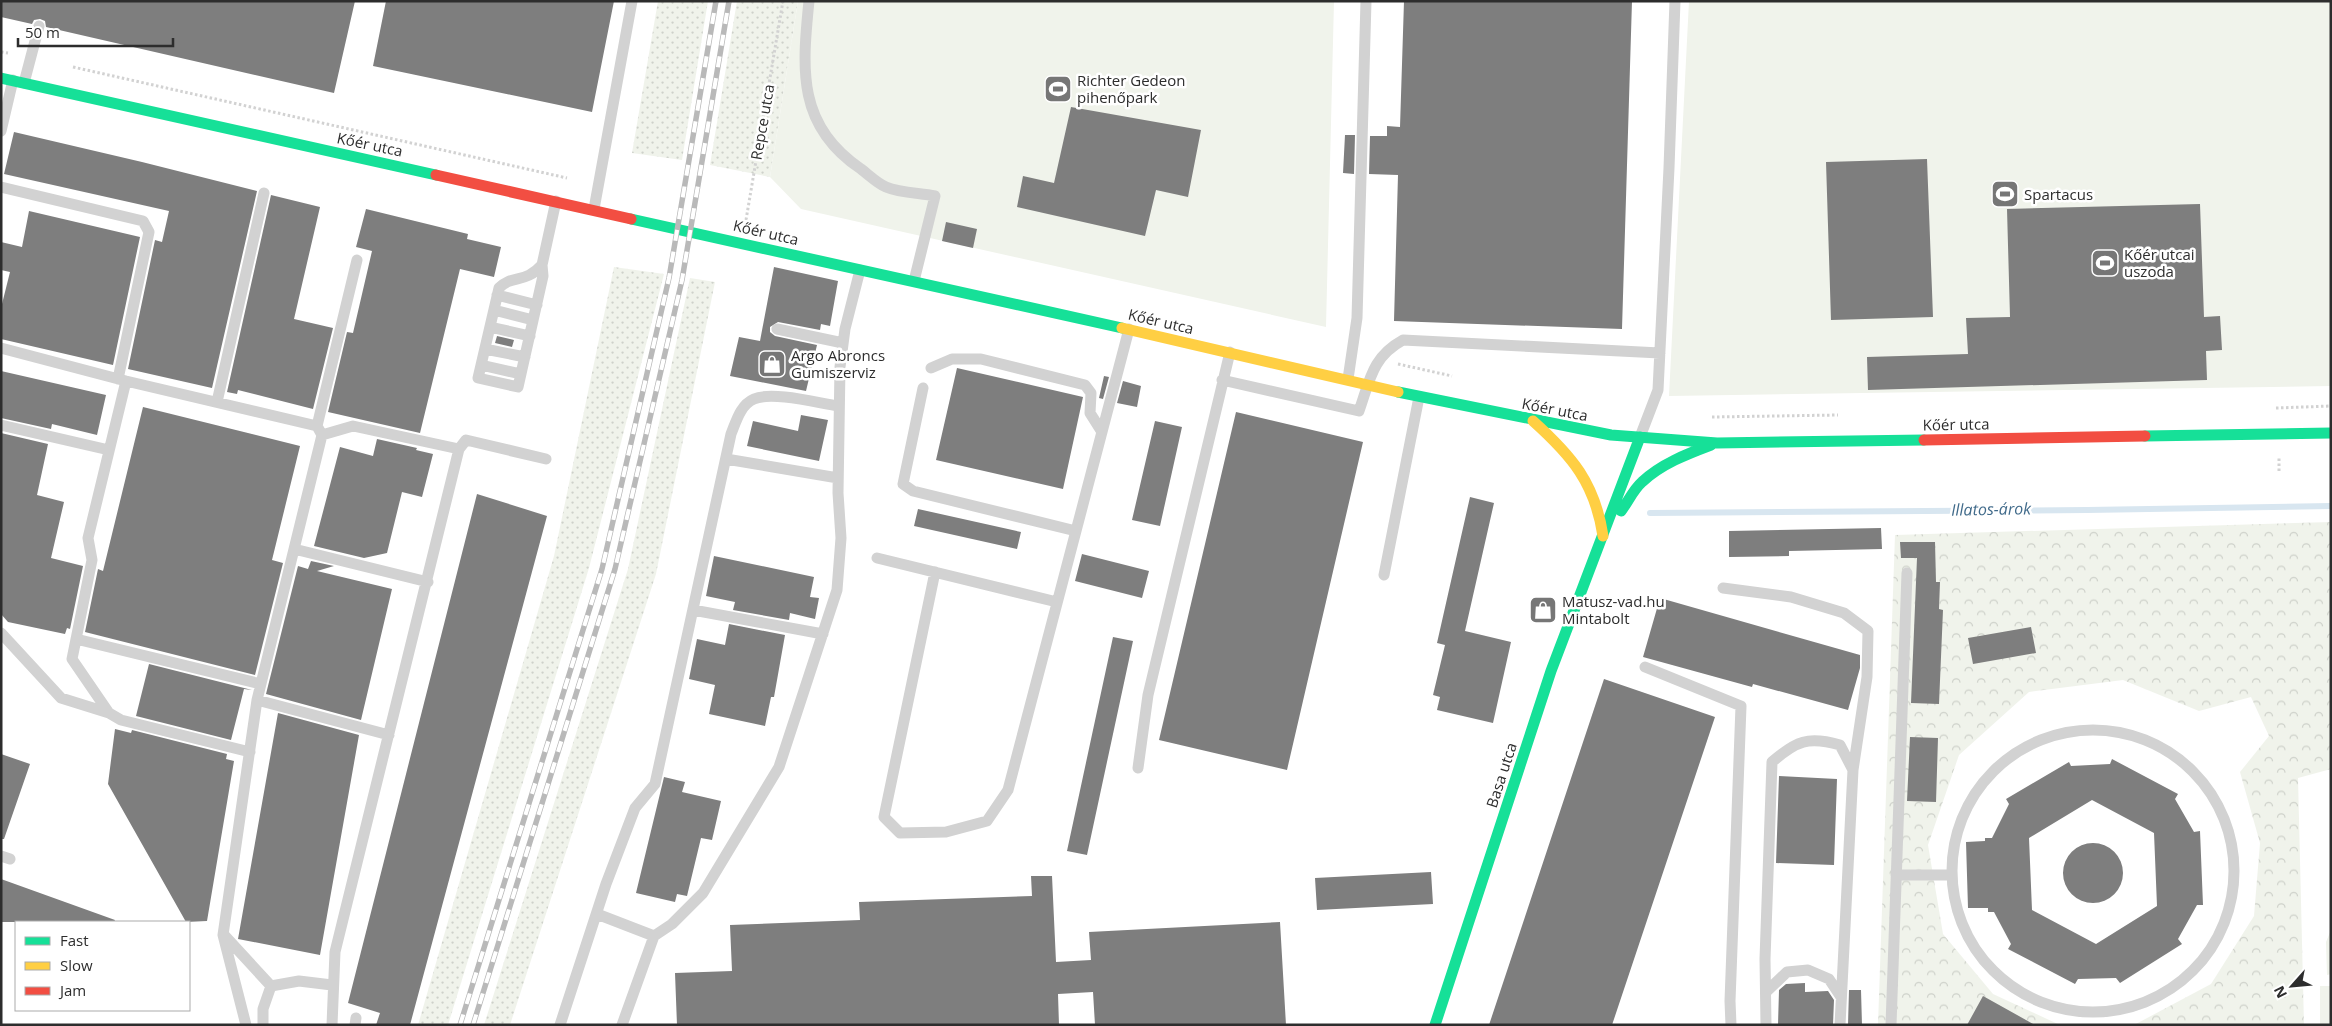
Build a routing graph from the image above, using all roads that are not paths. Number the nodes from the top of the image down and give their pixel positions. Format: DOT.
graph roads {
  1 [pos="632,1"];
  2 [pos="809,1"];
  3 [pos="1366,1"];
  4 [pos="1675,1"];
  5 [pos="39,26"];
  6 [pos="1,78"];
  7 [pos="18,82"];
  8 [pos="1,131"];
  9 [pos="1,187"];
  10 [pos="264,193"];
  11 [pos="556,201"];
  12 [pos="594,209"];
  13 [pos="357,260"];
  14 [pos="542,265"];
  15 [pos="860,268"];
  16 [pos="914,281"];
  17 [pos="497,295"];
  18 [pos="537,305"];
  19 [pos="494,310"];
  20 [pos="533,320"];
  21 [pos="490,327"];
  22 [pos="777,329"];
  23 [pos="1129,329"];
  24 [pos="530,336"];
  25 [pos="843,342"];
  26 [pos="1,348"];
  27 [pos="484,349"];
  28 [pos="1230,352"];
  29 [pos="1660,354"];
  30 [pos="525,357"];
  31 [pos="931,368"];
  32 [pos="1348,379"];
  33 [pos="122,380"];
  34 [pos="1222,380"];
  35 [pos="1369,384"];
  36 [pos="923,388"];
  37 [pos="1419,397"];
  38 [pos="217,402"];
  39 [pos="838,406"];
  40 [pos="1533,421"];
  41 [pos="1,424"];
  42 [pos="320,430"];
  43 [pos="1102,432"];
  44 [pos="2331,433"];
  45 [pos="1640,437"];
  46 [pos="1717,443"];
  47 [pos="459,449"];
  48 [pos="109,450"];
  49 [pos="546,459"];
  50 [pos="726,459"];
  51 [pos="838,478"];
  52 [pos="1076,532"];
  53 [pos="1603,537"];
  54 [pos="294,549"];
  55 [pos="877,558"];
  56 [pos="935,572"];
  57 [pos="1907,573"];
  58 [pos="1384,575"];
  59 [pos="428,582"];
  60 [pos="1723,588"];
  61 [pos="1058,602"];
  62 [pos="693,610"];
  63 [pos="1,633"];
  64 [pos="823,634"];
  65 [pos="76,639"];
  66 [pos="1645,667"];
  67 [pos="261,684"];
  68 [pos="257,700"];
  69 [pos="109,713"];
  70 [pos="389,735"];
  71 [pos="250,752"];
  72 [pos="1138,768"];
  73 [pos="1853,770"];
  74 [pos="1896,874"];
  75 [pos="1952,876"];
  76 [pos="597,914"];
  77 [pos="223,935"];
  78 [pos="654,936"];
  79 [pos="271,986"];
  80 [pos="332,986"];
  81 [pos="1766,992"];
  82 [pos="1841,997"];
  83 [pos="2101,1019"];
  84 [pos="246,1025"];
  85 [pos="263,1025"];
  86 [pos="332,1025"];
  87 [pos="560,1025"];
  88 [pos="622,1025"];
  89 [pos="1436,1025"];
  90 [pos="1731,1025"];
  91 [pos="1766,1025"];
  92 [pos="1840,1025"];
  93 [pos="1891,1025"];
  1 -- 12 [label="lane"];
  2 -- 16 [label="lane"];
  3 -- 32 [label="lane"];
  4 -- 29 [label="lane"];
  5 -- 7 [label="lane"];
  6 -- 7 [label="street, Kőér utca"];
  7 -- 8 [label="lane"];
  7 -- 11 [label="street, Kőér utca"];
  9 -- 33 [label="lane"];
  10 -- 38 [label="lane"];
  11 -- 12 [label="street, Kőér utca"];
  11 -- 14 [label="lane"];
  12 -- 15 [label="street, Kőér utca"];
  13 -- 42 [label="lane"];
  14 -- 17 [label="lane"];
  14 -- 18 [label="lane"];
  15 -- 16 [label="street, Kőér utca"];
  15 -- 25 [label="lane"];
  16 -- 23 [label="street, Kőér utca"];
  17 -- 18 [label="lane"];
  17 -- 19 [label="lane"];
  18 -- 20 [label="lane"];
  19 -- 20 [label="lane"];
  19 -- 21 [label="lane"];
  20 -- 24 [label="lane"];
  21 -- 24 [label="lane"];
  21 -- 27 [label="lane"];
  22 -- 25 [label="lane"];
  23 -- 28 [label="street, Kőér utca"];
  23 -- 43 [label="lane"];
  24 -- 30 [label="lane"];
  25 -- 39 [label="lane"];
  26 -- 33 [label="lane"];
  27 -- 30 [label="lane"];
  27 -- 30 [label="lane"];
  28 -- 32 [label="street, Kőér utca"];
  28 -- 34 [label="lane"];
  29 -- 35 [label="lane"];
  29 -- 45 [label="lane"];
  31 -- 43 [label="lane"];
  32 -- 35 [label="street, Kőér utca"];
  33 -- 38 [label="lane"];
  33 -- 48 [label="lane"];
  34 -- 35 [label="lane"];
  34 -- 72 [label="lane"];
  35 -- 37 [label="street, Kőér utca"];
  36 -- 52 [label="lane"];
  37 -- 40 [label="street, Kőér utca"];
  37 -- 58 [label="lane"];
  38 -- 42 [label="lane"];
  39 -- 50 [label="lane"];
  39 -- 51 [label="lane"];
  40 -- 45 [label="street, Kőér utca"];
  40 -- 53 [label="street"];
  41 -- 48 [label="lane"];
  42 -- 47 [label="lane"];
  42 -- 54 [label="lane"];
  43 -- 52 [label="lane"];
  44 -- 46 [label="street, Kőér utca"];
  45 -- 46 [label="street, Kőér utca"];
  45 -- 53 [label="street, Basa utca"];
  46 -- 53 [label="street, Basa utca"];
  47 -- 49 [label="lane"];
  47 -- 59 [label="lane"];
  48 -- 65 [label="lane"];
  50 -- 51 [label="lane"];
  50 -- 62 [label="lane"];
  51 -- 64 [label="lane"];
  52 -- 61 [label="lane"];
  53 -- 89 [label="street, Basa utca"];
  54 -- 59 [label="lane"];
  54 -- 67 [label="lane"];
  55 -- 56 [label="lane"];
  56 -- 61 [label="lane"];
  56 -- 61 [label="lane"];
  57 -- 74 [label="lane"];
  59 -- 70 [label="lane"];
  60 -- 73 [label="lane"];
  62 -- 64 [label="lane"];
  62 -- 76 [label="lane"];
  63 -- 69 [label="lane"];
  64 -- 78 [label="lane"];
  65 -- 67 [label="lane"];
  65 -- 69 [label="lane"];
  66 -- 90 [label="lane"];
  67 -- 68 [label="lane"];
  68 -- 70 [label="lane"];
  68 -- 71 [label="lane"];
  69 -- 71 [label="lane"];
  70 -- 80 [label="lane"];
  71 -- 77 [label="lane"];
  73 -- 81 [label="lane"];
  73 -- 82 [label="lane"];
  74 -- 75 [label="lane"];
  74 -- 93 [label="lane"];
  75 -- 83 [label="lane"];
  75 -- 83 [label="lane"];
  76 -- 78 [label="lane"];
  76 -- 87 [label="lane"];
  77 -- 79 [label="lane"];
  77 -- 84 [label="lane"];
  78 -- 88 [label="lane"];
  79 -- 80 [label="lane"];
  79 -- 85 [label="lane"];
  80 -- 86 [label="lane"];
  81 -- 82 [label="lane"];
  81 -- 91 [label="lane"];
  82 -- 92 [label="lane"];
}
